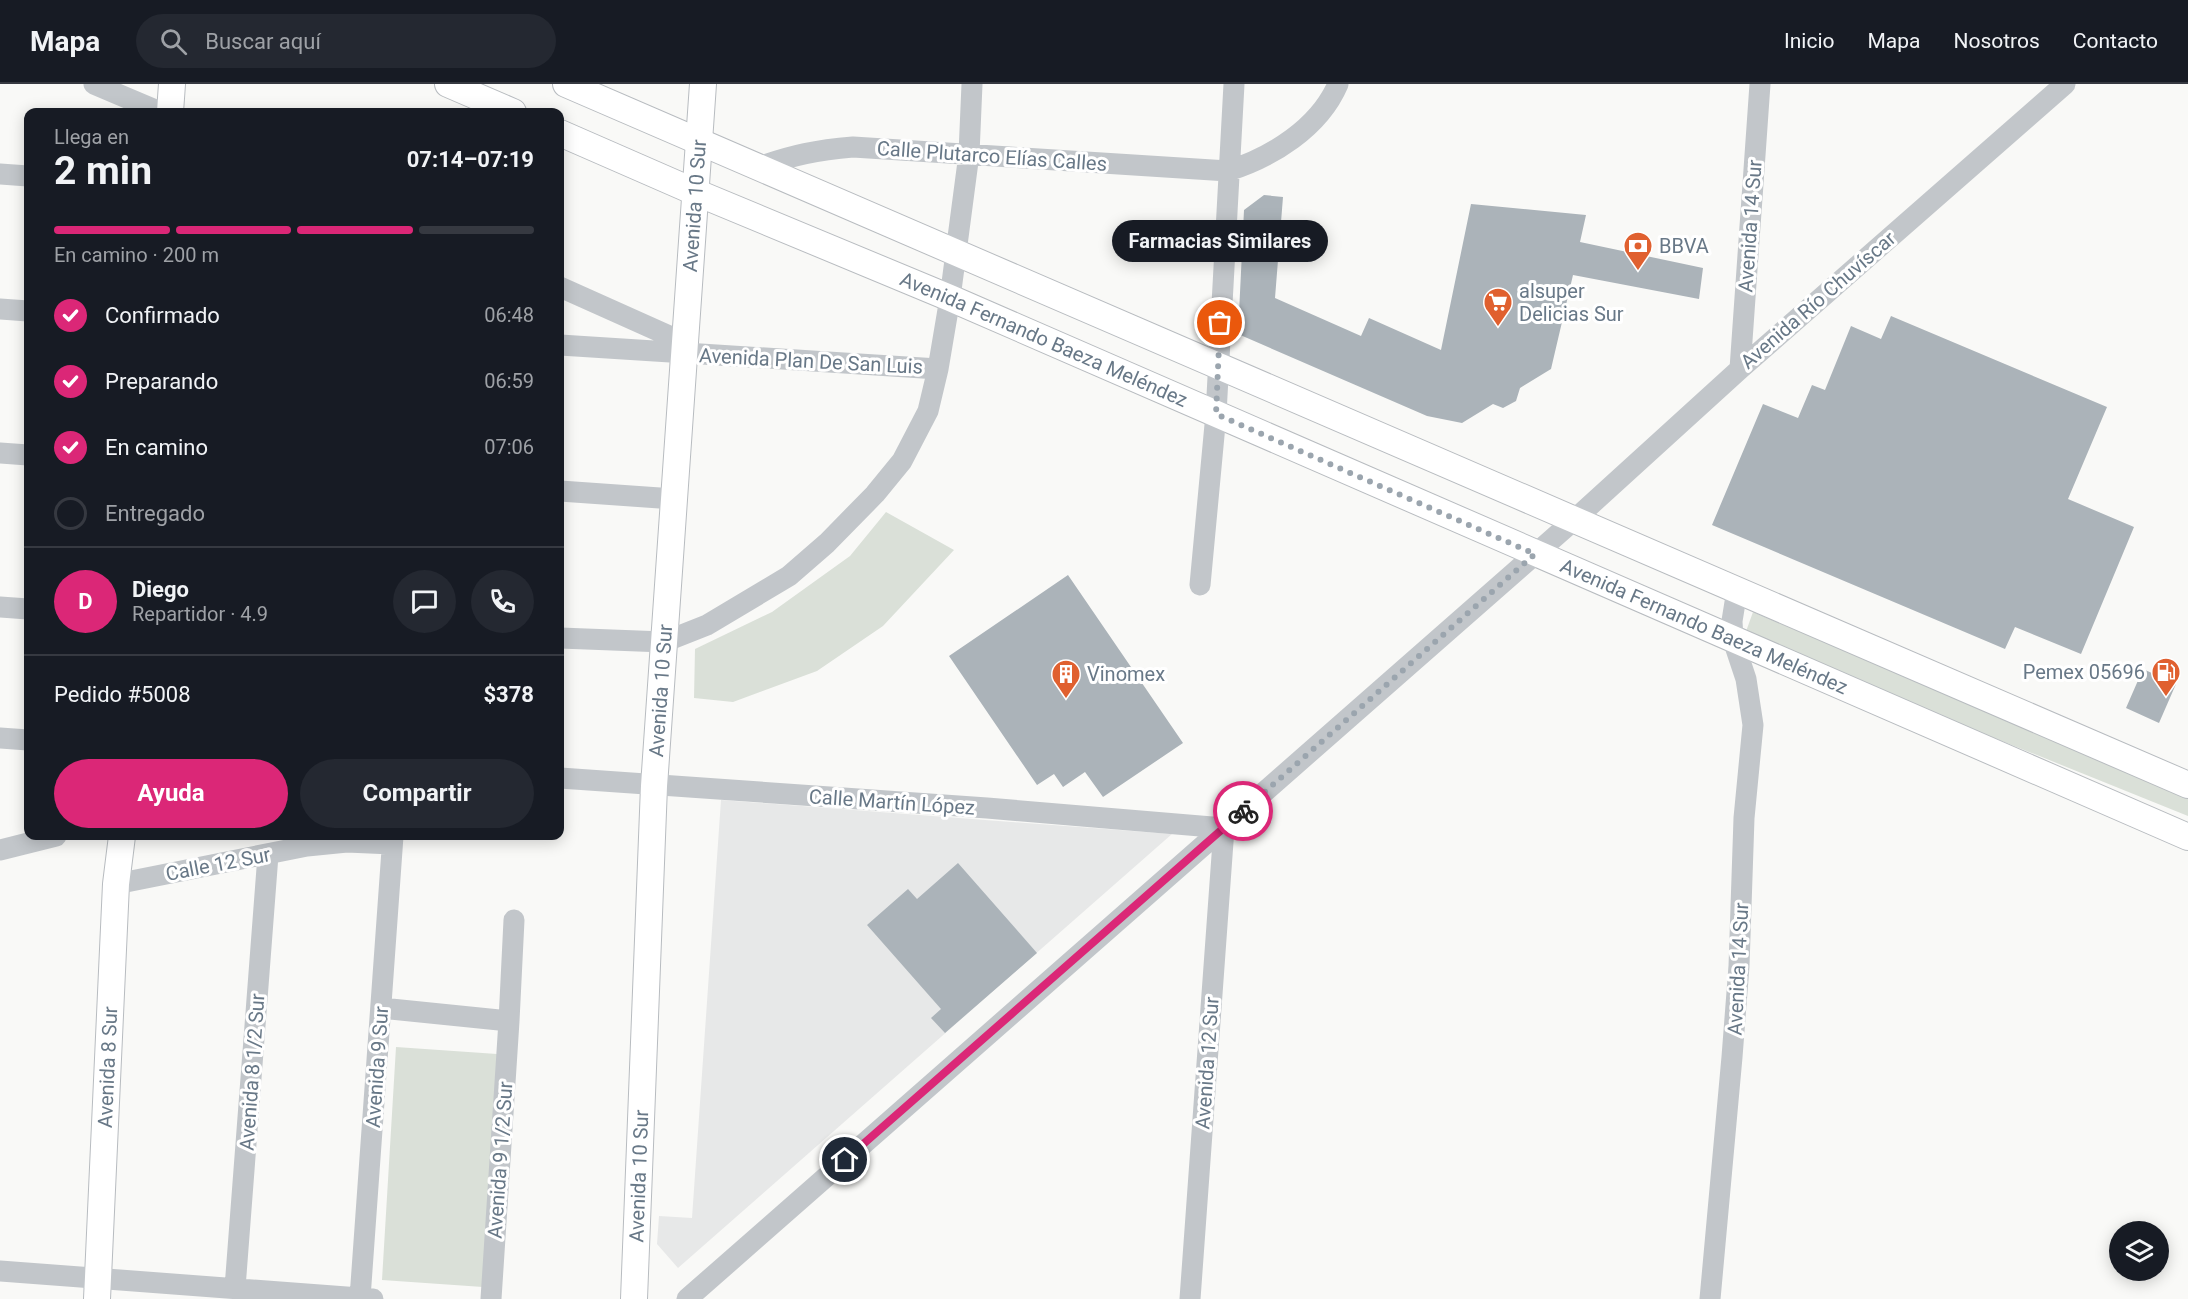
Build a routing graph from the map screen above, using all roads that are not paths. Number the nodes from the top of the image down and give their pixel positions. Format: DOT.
graph roads {
  1 [pos="93,84"];
  2 [pos="172,84"];
  3 [pos="448,84"];
  4 [pos="566,84"];
  5 [pos="703,84"];
  6 [pos="972,84"];
  7 [pos="1234,84"];
  8 [pos="1338,84"];
  9 [pos="1760,84"];
  10 [pos="2065,84"];
  11 [pos="150,108"];
  12 [pos="171,108"];
  13 [pos="504,108"];
  14 [pos="564,135"];
  15 [pos="699,141"];
  16 [pos="969,154"];
  17 [pos="759,167"];
  18 [pos="1228,171"];
  19 [pos="0,174"];
  20 [pos="24,176"];
  21 [pos="695,192"];
  22 [pos="956,253"];
  23 [pos="564,289"];
  24 [pos="950,298"];
  25 [pos="0,309"];
  26 [pos="24,311"];
  27 [pos="564,345"];
  28 [pos="684,348"];
  29 [pos="1218,366"];
  30 [pos="938,369"];
  31 [pos="1740,369"];
  32 [pos="1216,414"];
  33 [pos="0,453"];
  34 [pos="24,455"];
  35 [pos="564,491"];
  36 [pos="674,499"];
  37 [pos="1574,520"];
  38 [pos="1535,554"];
  39 [pos="1200,585"];
  40 [pos="1737,590"];
  41 [pos="0,607"];
  42 [pos="24,609"];
  43 [pos="564,638"];
  44 [pos="1733,640"];
  45 [pos="664,642"];
  46 [pos="0,738"];
  47 [pos="24,740"];
  48 [pos="564,778"];
  49 [pos="2188,785"];
  50 [pos="654,786"];
  51 [pos="1224,828"];
  52 [pos="2188,837"];
  53 [pos="40,840"];
  54 [pos="122,840"];
  55 [pos="392,840"];
  56 [pos="0,850"];
  57 [pos="268,855"];
  58 [pos="116,884"];
  59 [pos="514,920"];
  60 [pos="381,1008"];
  61 [pos="509,1021"];
  62 [pos="0,1271"];
  63 [pos="236,1288"];
  64 [pos="98,1289"];
  65 [pos="368,1298"];
  66 [pos="491,1299"];
  67 [pos="634,1299"];
  68 [pos="687,1299"];
  69 [pos="1190,1299"];
  70 [pos="1710,1299"];
  1 -- 11 [label="street"];
  2 -- 12 [label="main road"];
  3 -- 13 [label="main road"];
  4 -- 15 [label="main road"];
  5 -- 15 [label="main road, Avenida 10 Sur"];
  6 -- 16 [label="street"];
  7 -- 18 [label="street"];
  8 -- 18 [label="street"];
  9 -- 31 [label="street, Avenida 14 Sur"];
  10 -- 31 [label="street, Avenida Río Chuvíscar"];
  14 -- 21 [label="main road, Avenida Fernando Baeza Meléndez"];
  15 -- 17 [label="main road"];
  15 -- 21 [label="main road, Avenida 10 Sur"];
  16 -- 17 [label="street, Calle Plutarco Elías Calles"];
  16 -- 18 [label="street, Calle Plutarco Elías Calles"];
  16 -- 22 [label="street"];
  17 -- 22 [label="main road"];
  18 -- 29 [label="street"];
  19 -- 20 [label="street"];
  21 -- 24 [label="main road, Avenida Fernando Baeza Meléndez"];
  21 -- 28 [label="main road, Avenida 10 Sur"];
  22 -- 24 [label="street"];
  22 -- 29 [label="main road"];
  23 -- 28 [label="street, Avenida Plan De San Luis"];
  24 -- 30 [label="street"];
  24 -- 32 [label="main road, Avenida Fernando Baeza Meléndez"];
  25 -- 26 [label="street"];
  27 -- 28 [label="street, Avenida Plan De San Luis"];
  28 -- 30 [label="street, Avenida Plan De San Luis"];
  28 -- 36 [label="main road, Avenida 10 Sur"];
  29 -- 32 [label="street"];
  29 -- 37 [label="main road"];
  30 -- 45 [label="street"];
  31 -- 37 [label="street, Avenida Río Chuvíscar"];
  32 -- 38 [label="main road, Avenida Fernando Baeza Meléndez"];
  32 -- 39 [label="street"];
  33 -- 34 [label="street"];
  35 -- 36 [label="street"];
  36 -- 45 [label="main road, Avenida 10 Sur"];
  37 -- 38 [label="street, Avenida Río Chuvíscar"];
  37 -- 40 [label="main road"];
  38 -- 44 [label="main road, Avenida Fernando Baeza Meléndez"];
  38 -- 51 [label="street, Avenida Río Chuvíscar"];
  40 -- 44 [label="street, Avenida 14 Sur"];
  40 -- 49 [label="main road"];
  41 -- 42 [label="street"];
  43 -- 45 [label="street"];
  44 -- 52 [label="main road, Avenida Fernando Baeza Meléndez"];
  44 -- 70 [label="street, Avenida 14 Sur"];
  45 -- 50 [label="main road, Avenida 10 Sur"];
  46 -- 47 [label="street"];
  48 -- 50 [label="street, Calle Martín López"];
  50 -- 51 [label="street, Calle Martín López"];
  50 -- 67 [label="main road, Avenida 10 Sur"];
  51 -- 68 [label="street, Avenida Río Chuvíscar"];
  51 -- 69 [label="street, Avenida 12 Sur"];
  53 -- 56 [label="street"];
  54 -- 58 [label="main road, Avenida 8 Sur"];
  55 -- 57 [label="street, Calle 12 Sur"];
  55 -- 60 [label="street, Avenida 9 Sur"];
  57 -- 58 [label="street, Calle 12 Sur"];
  57 -- 63 [label="street, Avenida 8 1/2 Sur"];
  58 -- 64 [label="main road, Avenida 8 Sur"];
  59 -- 61 [label="street, Avenida 9 1/2 Sur"];
  60 -- 61 [label="street"];
  60 -- 65 [label="street, Avenida 9 Sur"];
  61 -- 66 [label="street, Avenida 9 1/2 Sur"];
  62 -- 64 [label="street"];
  63 -- 64 [label="street"];
  63 -- 65 [label="street"];
}
